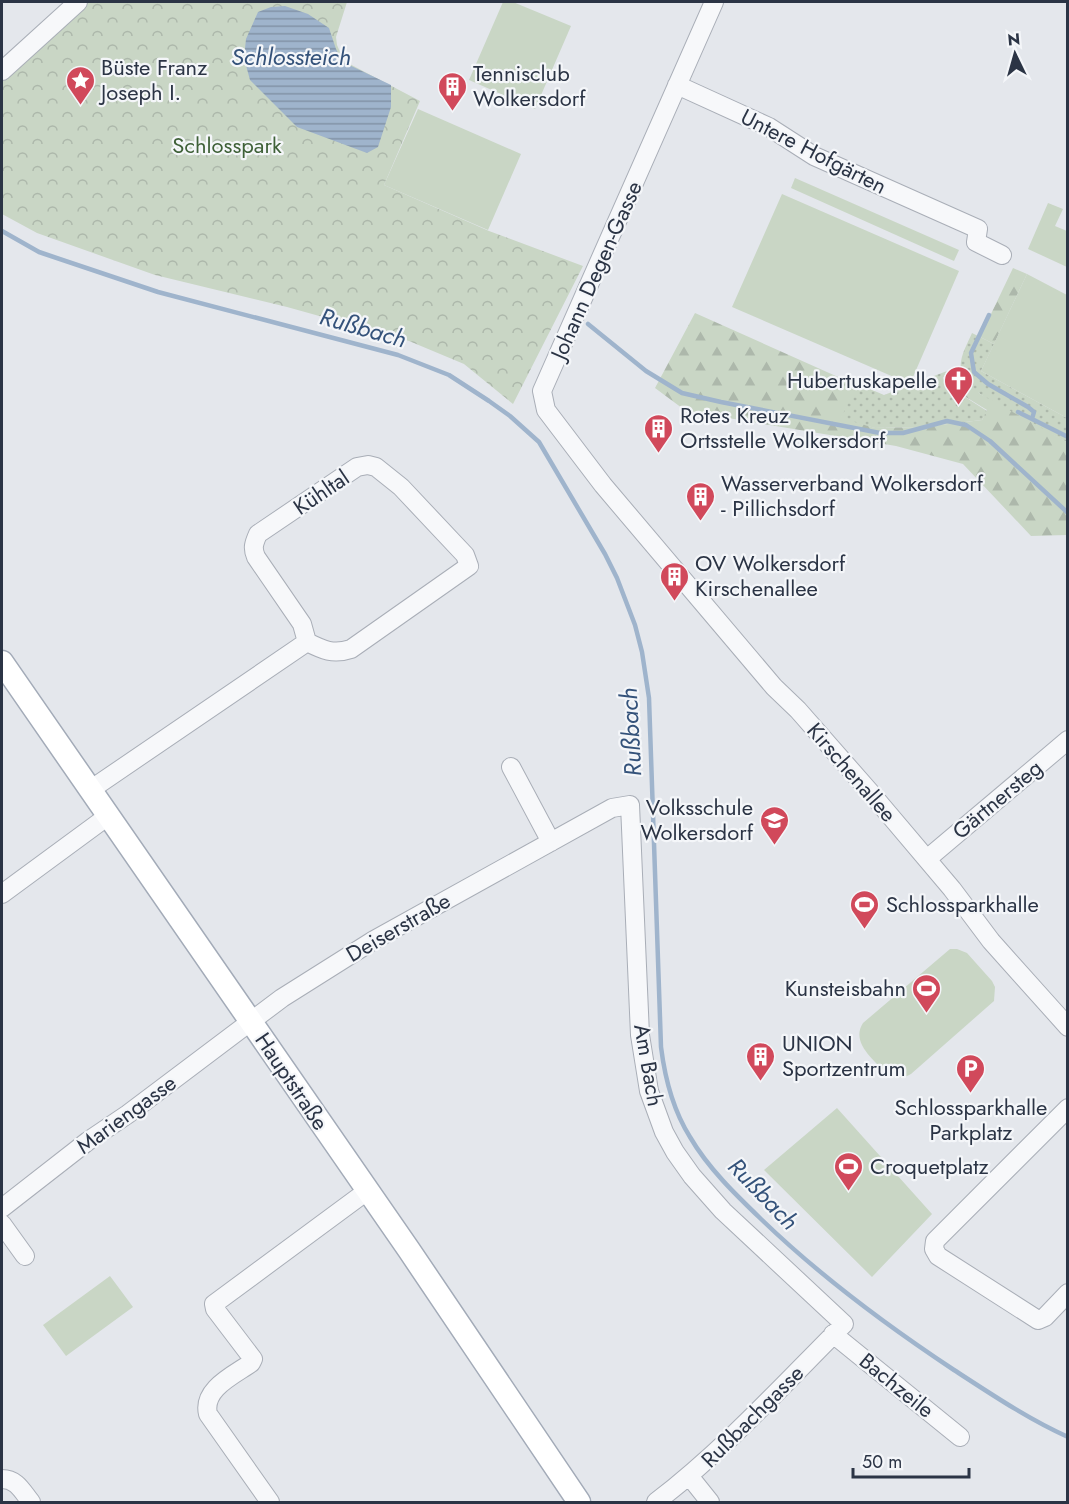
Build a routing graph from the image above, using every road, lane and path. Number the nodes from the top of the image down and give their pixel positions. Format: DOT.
graph roads {
  1 [pos="78,2"];
  2 [pos="714,2"];
  3 [pos="2,71"];
  4 [pos="677,85"];
  5 [pos="1002,255"];
  6 [pos="633,521"];
  7 [pos="307,642"];
  8 [pos="2,662"];
  9 [pos="1068,740"];
  10 [pos="510,767"];
  11 [pos="90,790"];
  12 [pos="630,805"];
  13 [pos="108,816"];
  14 [pos="551,842"];
  15 [pos="927,859"];
  16 [pos="2,894"];
  17 [pos="250,1020"];
  18 [pos="1067,1025"];
  19 [pos="1068,1108"];
  20 [pos="367,1191"];
  21 [pos="2,1208"];
  22 [pos="2,1224"];
  23 [pos="25,1256"];
  24 [pos="1068,1293"];
  25 [pos="838,1329"];
  26 [pos="960,1437"];
  27 [pos="690,1476"];
  28 [pos="2,1479"];
  29 [pos="31,1503"];
  30 [pos="270,1503"];
  31 [pos="579,1503"];
  32 [pos="656,1503"];
  33 [pos="710,1503"];
  1 -- 3 [label="street"];
  2 -- 4 [label="street, Johann Degen-Gasse"];
  4 -- 5 [label="street, Untere Hofgärten"];
  4 -- 6 [label="street, Johann Degen-Gasse"];
  6 -- 15 [label="street, Kirschenallee"];
  7 -- 7 [label="street, Kühltal"];
  7 -- 11 [label="street"];
  8 -- 11 [label="main road, Hauptstraße"];
  9 -- 15 [label="street, Gärtnersteg"];
  10 -- 14 [label="street"];
  11 -- 13 [label="main road, Hauptstraße"];
  12 -- 14 [label="street, Deiserstraße"];
  12 -- 25 [label="street, Am Bach"];
  13 -- 16 [label="street"];
  13 -- 17 [label="main road, Hauptstraße"];
  14 -- 17 [label="street, Deiserstraße"];
  15 -- 18 [label="street, Kirschenallee"];
  17 -- 20 [label="main road, Hauptstraße"];
  17 -- 21 [label="street, Mariengasse"];
  19 -- 24 [label="street"];
  20 -- 30 [label="street"];
  20 -- 31 [label="main road, Hauptstraße"];
  22 -- 23 [label="street"];
  25 -- 26 [label="street, Bachzeile"];
  25 -- 27 [label="street, Rußbachgasse"];
  27 -- 32 [label="street, Rußbachgasse"];
  27 -- 33 [label="street"];
  28 -- 29 [label="street"];
}
